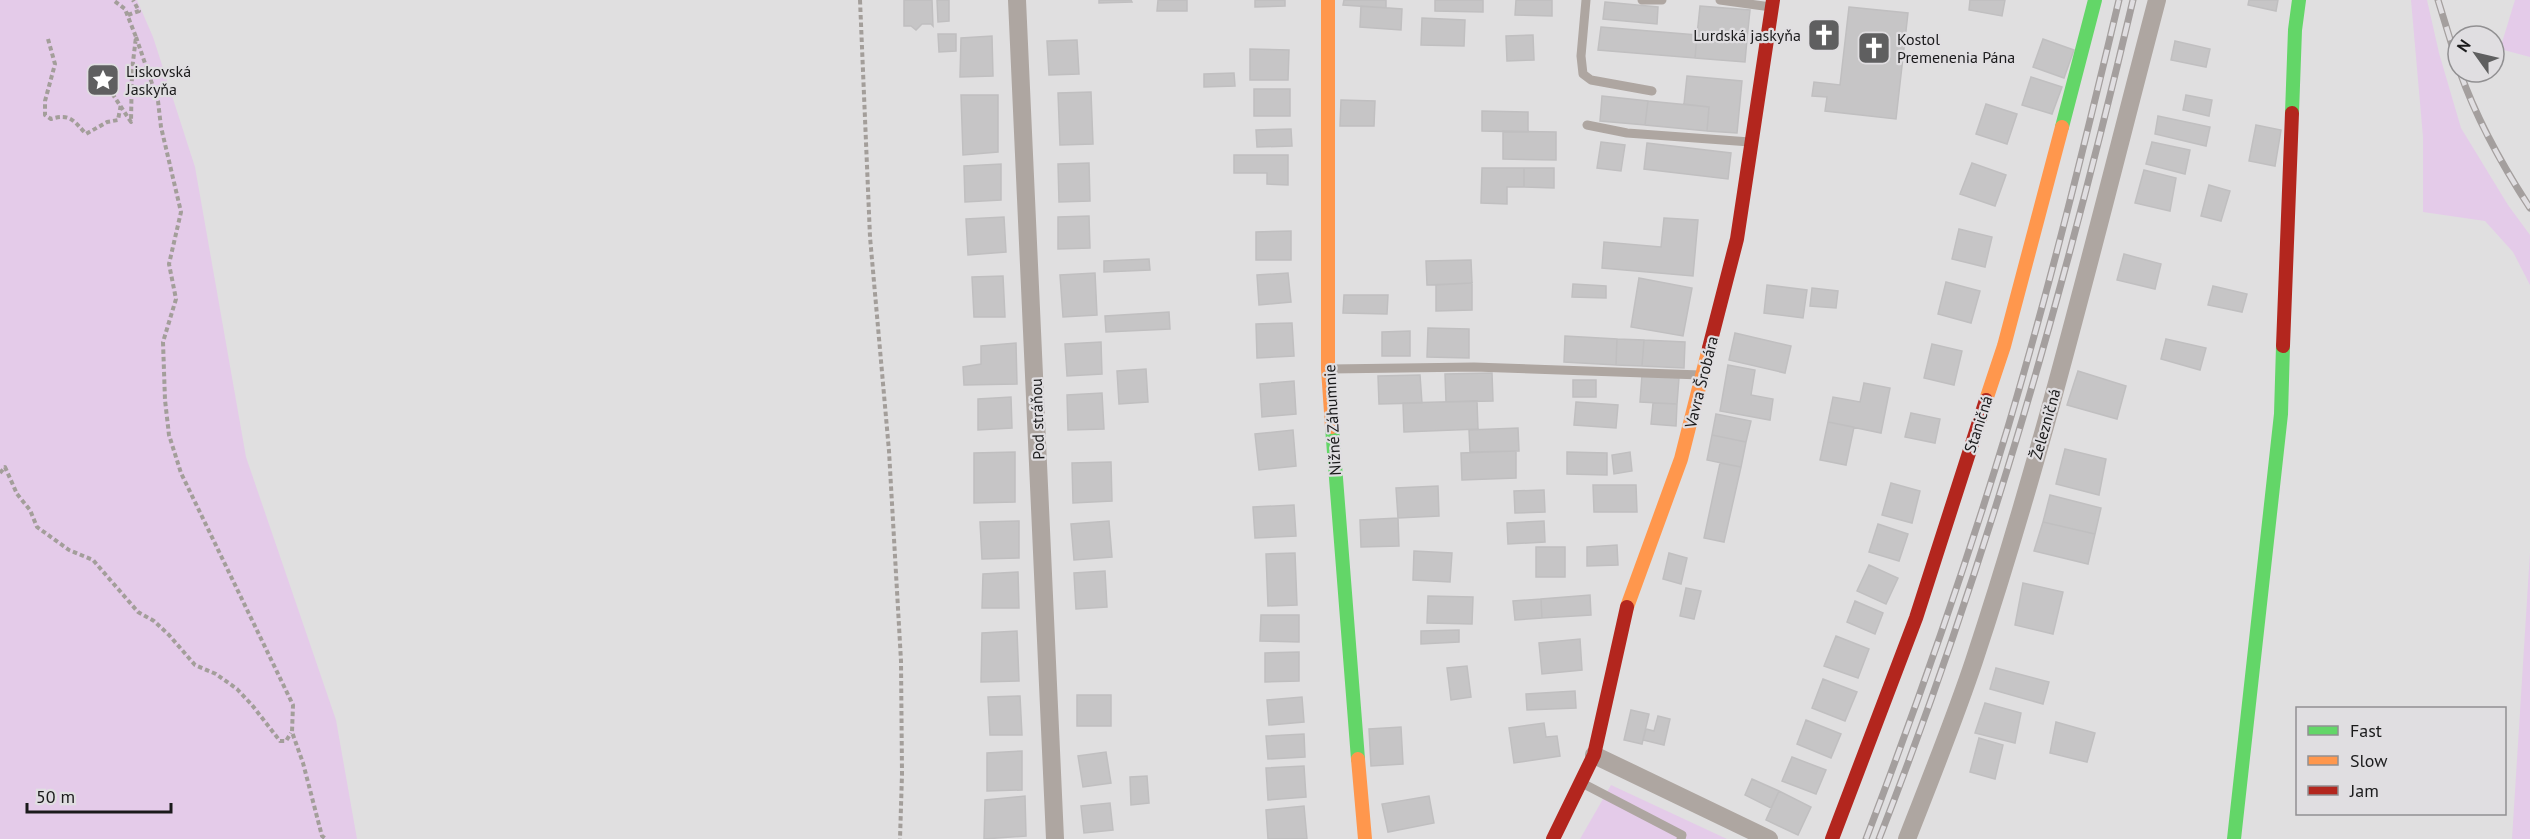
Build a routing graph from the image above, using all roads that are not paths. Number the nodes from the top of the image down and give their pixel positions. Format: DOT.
graph roads {
  1 [pos="1017,0"];
  2 [pos="1328,0"];
  3 [pos="1586,0"];
  4 [pos="1642,0"];
  5 [pos="1662,0"];
  6 [pos="1720,0"];
  7 [pos="2095,0"];
  8 [pos="2157,0"];
  9 [pos="2299,0"];
  10 [pos="1773,4"];
  11 [pos="1652,91"];
  12 [pos="1587,124"];
  13 [pos="1752,142"];
  14 [pos="1328,369"];
  15 [pos="1702,376"];
  16 [pos="1594,755"];
  17 [pos="1581,783"];
  18 [pos="1055,839"];
  19 [pos="1365,839"];
  20 [pos="1553,839"];
  21 [pos="1681,839"];
  22 [pos="1769,839"];
  23 [pos="1832,839"];
  24 [pos="1907,839"];
  25 [pos="2234,839"];
  1 -- 18 [label="street, Pod stráňou"];
  2 -- 14 [label="street, Nižné Záhumnie"];
  3 -- 11 [label="lane"];
  4 -- 5 [label="lane"];
  6 -- 10 [label="lane"];
  7 -- 23 [label="street, Staničná"];
  8 -- 24 [label="street, Železničná"];
  9 -- 25 [label="street"];
  10 -- 13 [label="street, Vavra Šrobára"];
  12 -- 13 [label="lane"];
  13 -- 15 [label="street, Vavra Šrobára"];
  14 -- 15 [label="lane"];
  14 -- 19 [label="street, Nižné Záhumnie"];
  15 -- 16 [label="street, Vavra Šrobára"];
  16 -- 17 [label="street, Vavra Šrobára"];
  16 -- 22 [label="street"];
  17 -- 20 [label="street, Vavra Šrobára"];
  17 -- 21 [label="lane"];
}
